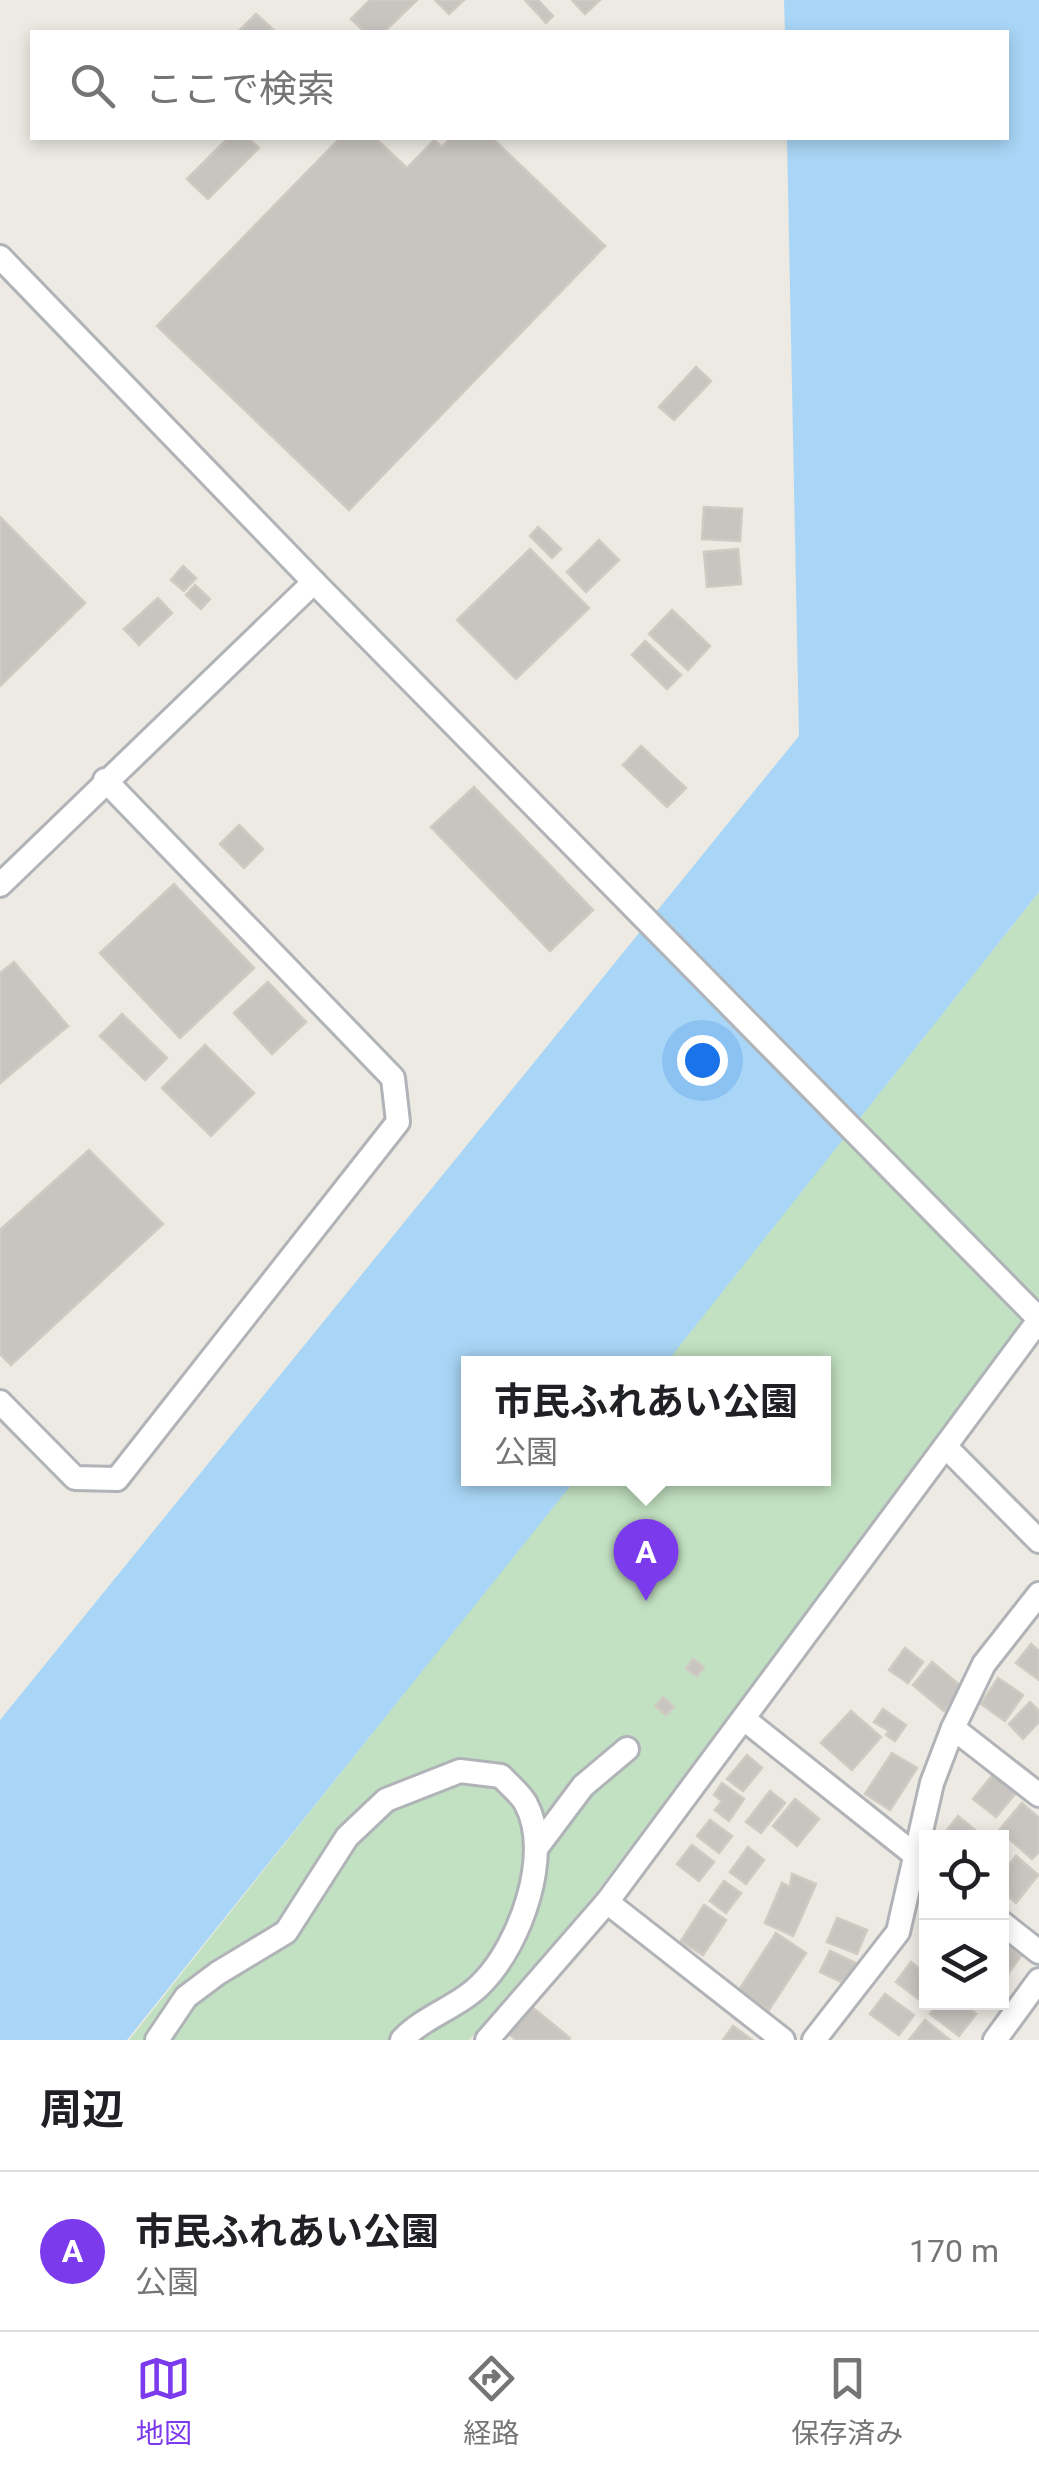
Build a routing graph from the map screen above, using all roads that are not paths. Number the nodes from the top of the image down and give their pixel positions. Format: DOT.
graph roads {
  1 [pos="0,257"];
  2 [pos="314,582"];
  3 [pos="106,780"];
  4 [pos="0,885"];
  5 [pos="1039,1319"];
  6 [pos="0,1402"];
  7 [pos="946,1447"];
  8 [pos="1039,1541"];
  9 [pos="1039,1594"];
  10 [pos="744,1718"];
  11 [pos="953,1728"];
  12 [pos="627,1749"];
  13 [pos="1039,1794"];
  14 [pos="925,1830"];
  15 [pos="538,1846"];
  16 [pos="919,1858"];
  17 [pos="919,1866"];
  18 [pos="607,1902"];
  19 [pos="1009,1928"];
  20 [pos="1039,1952"];
  21 [pos="1039,1980"];
  22 [pos="157,2040"];
  23 [pos="402,2040"];
  24 [pos="486,2040"];
  25 [pos="784,2040"];
  26 [pos="814,2040"];
  27 [pos="995,2040"];
  1 -- 2 [label="street"];
  2 -- 3 [label="street"];
  2 -- 5 [label="street"];
  3 -- 4 [label="street"];
  3 -- 6 [label="street"];
  5 -- 7 [label="street"];
  7 -- 8 [label="street"];
  7 -- 10 [label="street"];
  9 -- 11 [label="street"];
  10 -- 16 [label="street"];
  10 -- 18 [label="street"];
  11 -- 13 [label="street"];
  11 -- 14 [label="street"];
  12 -- 15 [label="street"];
  15 -- 22 [label="street"];
  15 -- 23 [label="street"];
  17 -- 26 [label="street"];
  18 -- 24 [label="street"];
  18 -- 25 [label="street"];
  19 -- 20 [label="street"];
  21 -- 27 [label="street"];
}
